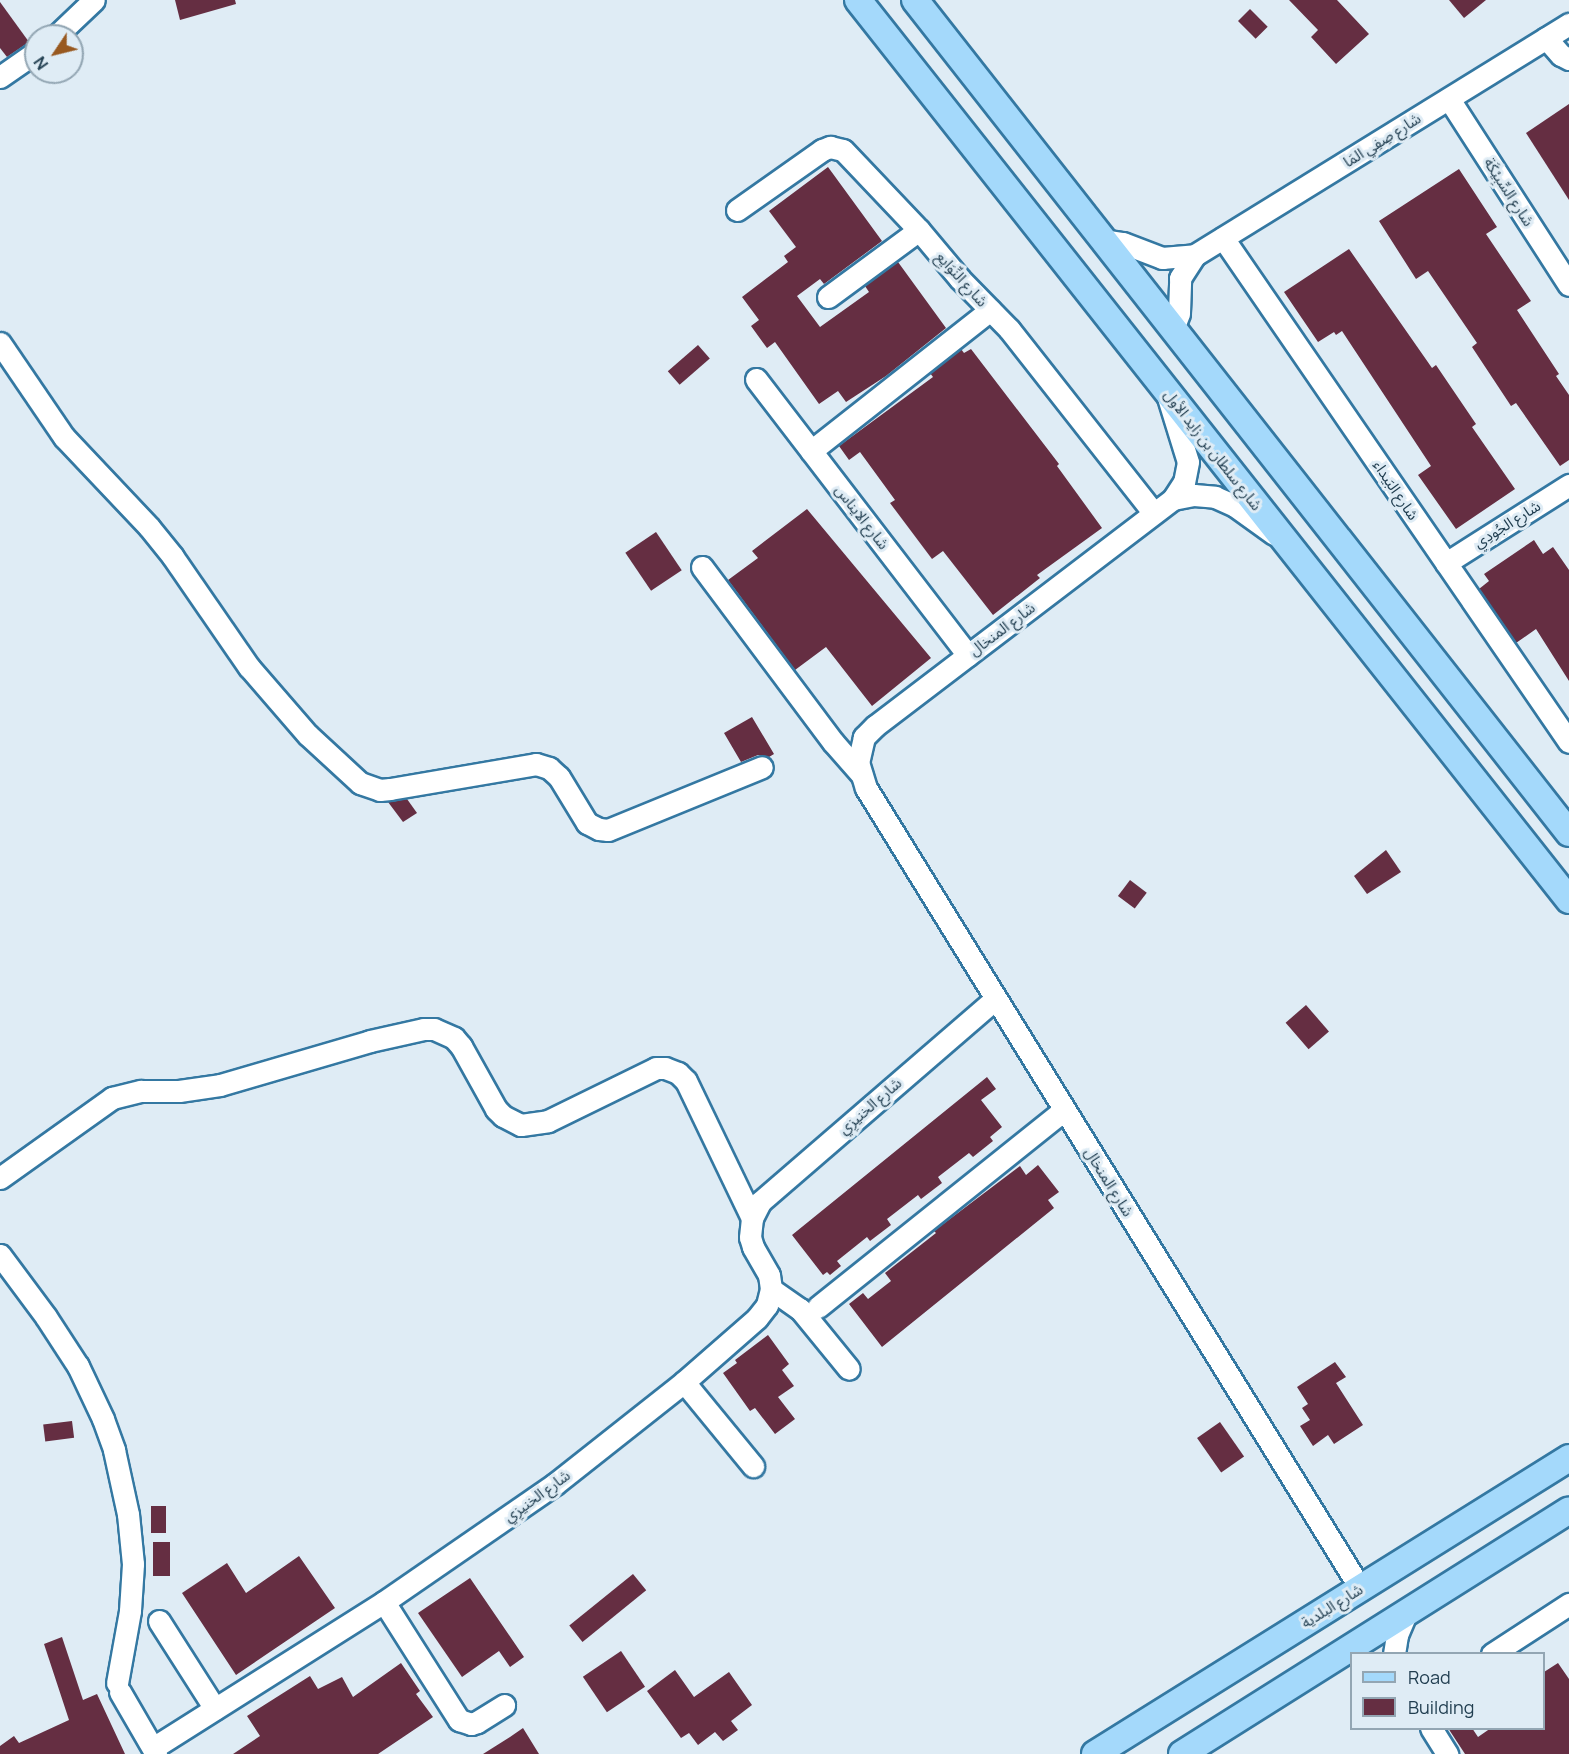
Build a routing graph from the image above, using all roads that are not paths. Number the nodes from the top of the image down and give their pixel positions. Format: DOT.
graph roads {
  1 [pos="94,0"];
  2 [pos="858,0"];
  3 [pos="915,0"];
  4 [pos="69,24"];
  5 [pos="1569,24"];
  6 [pos="1546,38"];
  7 [pos="1569,59"];
  8 [pos="24,60"];
  9 [pos="0,77"];
  10 [pos="1449,99"];
  11 [pos="737,210"];
  12 [pos="919,231"];
  13 [pos="1223,238"];
  14 [pos="1103,240"];
  15 [pos="1195,255"];
  16 [pos="1569,285"];
  17 [pos="828,297"];
  18 [pos="990,310"];
  19 [pos="1173,329"];
  20 [pos="0,343"];
  21 [pos="756,379"];
  22 [pos="1165,389"];
  23 [pos="811,451"];
  24 [pos="1569,485"];
  25 [pos="1173,500"];
  26 [pos="1154,513"];
  27 [pos="1283,539"];
  28 [pos="1446,563"];
  29 [pos="702,567"];
  30 [pos="968,655"];
  31 [pos="1569,742"];
  32 [pos="762,767"];
  33 [pos="861,774"];
  34 [pos="1569,833"];
  35 [pos="1569,900"];
  36 [pos="995,999"];
  37 [pos="1064,1110"];
  38 [pos="0,1178"];
  39 [pos="752,1218"];
  40 [pos="0,1256"];
  41 [pos="771,1289"];
  42 [pos="812,1312"];
  43 [pos="849,1369"];
  44 [pos="684,1382"];
  45 [pos="1569,1458"];
  46 [pos="753,1466"];
  47 [pos="1569,1510"];
  48 [pos="1360,1588"];
  49 [pos="384,1602"];
  50 [pos="1569,1604"];
  51 [pos="1407,1612"];
  52 [pos="159,1621"];
  53 [pos="1394,1652"];
  54 [pos="1494,1652"];
  55 [pos="1350,1661"];
  56 [pos="1326,1663"];
  57 [pos="504,1705"];
  58 [pos="215,1709"];
  59 [pos="1432,1730"];
  60 [pos="155,1751"];
  61 [pos="1095,1754"];
  62 [pos="1182,1754"];
  63 [pos="1447,1754"];
  1 -- 4 [label="street"];
  2 -- 22 [label="main road, شارع سلطان بن زايد الأول"];
  3 -- 14 [label="main road"];
  5 -- 6 [label="street, شارع صِفِي المَا"];
  6 -- 7 [label="street"];
  6 -- 10 [label="street, شارع صِفِي المَا"];
  8 -- 9 [label="street"];
  10 -- 13 [label="street, شارع صِفِي المَا"];
  10 -- 16 [label="street, شارع السِّبِيْكَة"];
  11 -- 12 [label="street, شارع النِّوَايِع"];
  12 -- 17 [label="street"];
  12 -- 18 [label="street, شارع النِّوَايِع"];
  13 -- 15 [label="street, شارع صِفِي المَا"];
  13 -- 28 [label="street, شارع البَيداء"];
  14 -- 15 [label="street, شارع صِفِي المَا"];
  14 -- 19 [label="main road"];
  15 -- 19 [label="street, شارع صِفِي المَا"];
  18 -- 23 [label="street"];
  18 -- 26 [label="street, شارع النِّوَايِع"];
  19 -- 34 [label="main road"];
  20 -- 32 [label="street"];
  21 -- 23 [label="street, شارع الايناس"];
  22 -- 25 [label="street"];
  22 -- 27 [label="main road, شارع سلطان بن زايد الأول"];
  23 -- 30 [label="street, شارع الايناس"];
  24 -- 28 [label="street, شارع الجُودِي"];
  25 -- 26 [label="street, شارع المنخال"];
  25 -- 27 [label="street, شارع المنخال"];
  26 -- 30 [label="street, شارع المنخال"];
  27 -- 35 [label="main road, شارع سلطان بن زايد الأول"];
  28 -- 31 [label="street, شارع البَيداء"];
  29 -- 33 [label="street, شارع المنخال"];
  30 -- 33 [label="street, شارع المنخال"];
  33 -- 36 [label="street, شارع المنخال"];
  36 -- 37 [label="street, شارع المنخال"];
  36 -- 39 [label="street, شارع الخنيزِي"];
  37 -- 42 [label="street"];
  37 -- 48 [label="street, شارع المنخال"];
  38 -- 39 [label="street"];
  39 -- 41 [label="street"];
  40 -- 60 [label="street, شارع الخنيزِي"];
  41 -- 42 [label="street"];
  41 -- 44 [label="street, شارع الخنيزِي"];
  42 -- 43 [label="street"];
  44 -- 46 [label="street"];
  44 -- 49 [label="street, شارع الخنيزِي"];
  45 -- 48 [label="main road, شارع البلدية"];
  47 -- 51 [label="main road"];
  48 -- 61 [label="main road, شارع البلدية"];
  49 -- 57 [label="street"];
  49 -- 58 [label="street, شارع الخنيزِي"];
  50 -- 54 [label="street"];
  51 -- 53 [label="street"];
  51 -- 56 [label="main road"];
  52 -- 58 [label="street"];
  55 -- 56 [label="street"];
  56 -- 62 [label="main road"];
  58 -- 60 [label="street, شارع الخنيزِي"];
  59 -- 63 [label="street"];
}
